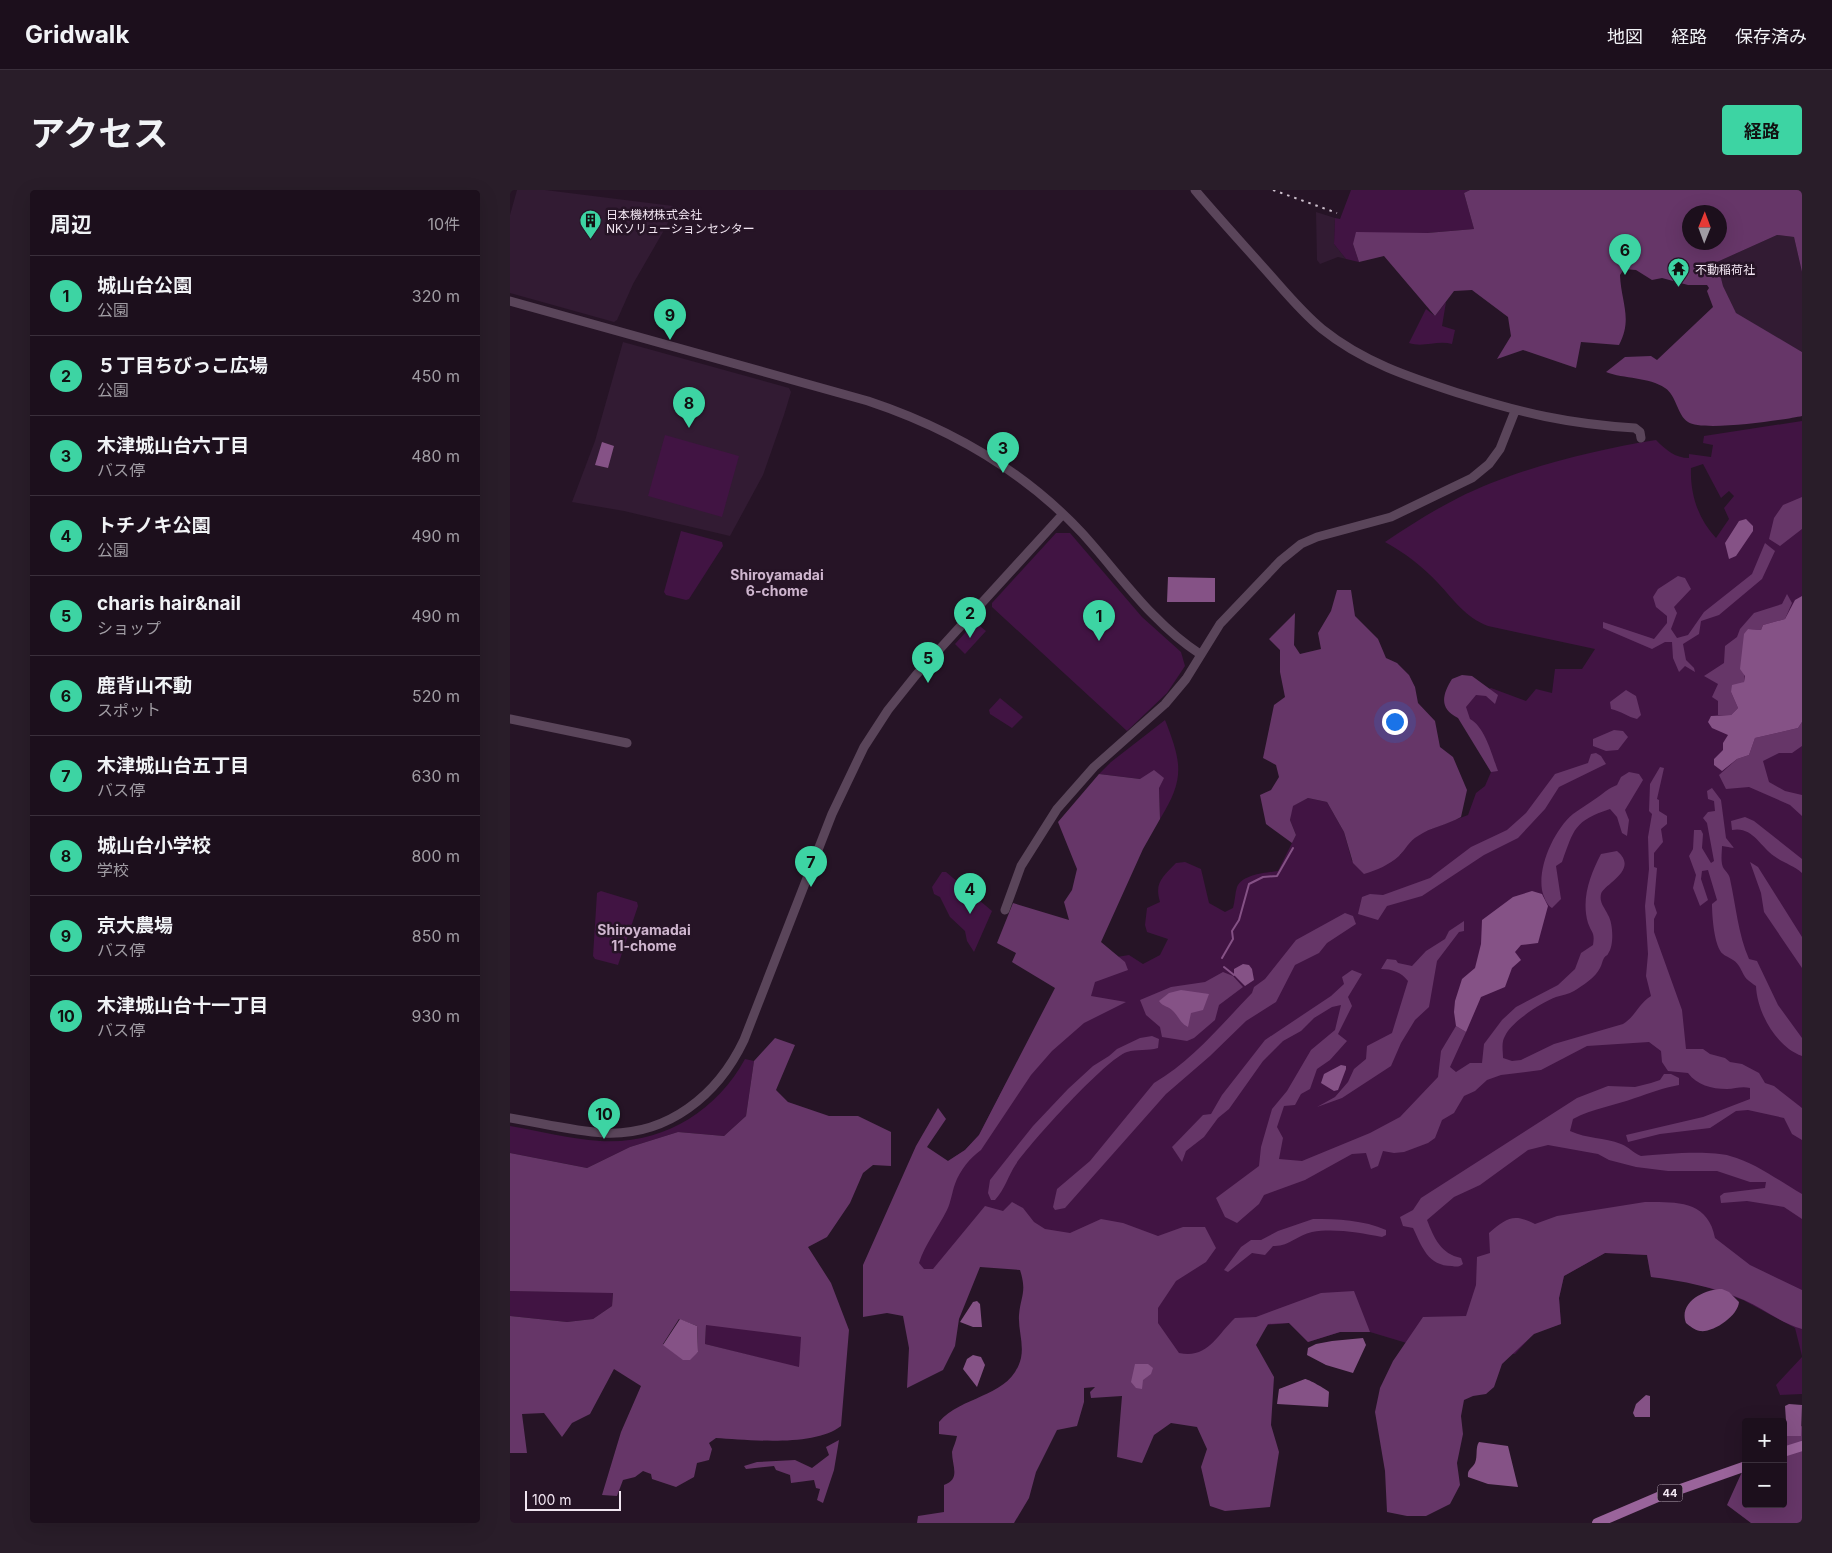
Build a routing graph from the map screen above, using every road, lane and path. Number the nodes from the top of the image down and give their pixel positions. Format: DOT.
graph roads {
  1 [pos="1195,190"];
  2 [pos="510,301"];
  3 [pos="1515,411"];
  4 [pos="1641,438"];
  5 [pos="1063,514"];
  6 [pos="1200,654"];
  7 [pos="510,719"];
  8 [pos="627,743"];
  9 [pos="1005,910"];
  10 [pos="510,1118"];
  11 [pos="1802,1446"];
  12 [pos="1787,1451"];
  13 [pos="1742,1467"];
  14 [pos="1596,1523"];
  1 -- 3 [label="street"];
  2 -- 5 [label="street"];
  3 -- 4 [label="street"];
  3 -- 6 [label="street"];
  5 -- 6 [label="street"];
  5 -- 10 [label="street"];
  6 -- 9 [label="street"];
  7 -- 8 [label="street"];
  11 -- 12 [label="main road"];
  13 -- 14 [label="main road, 44"];
}
